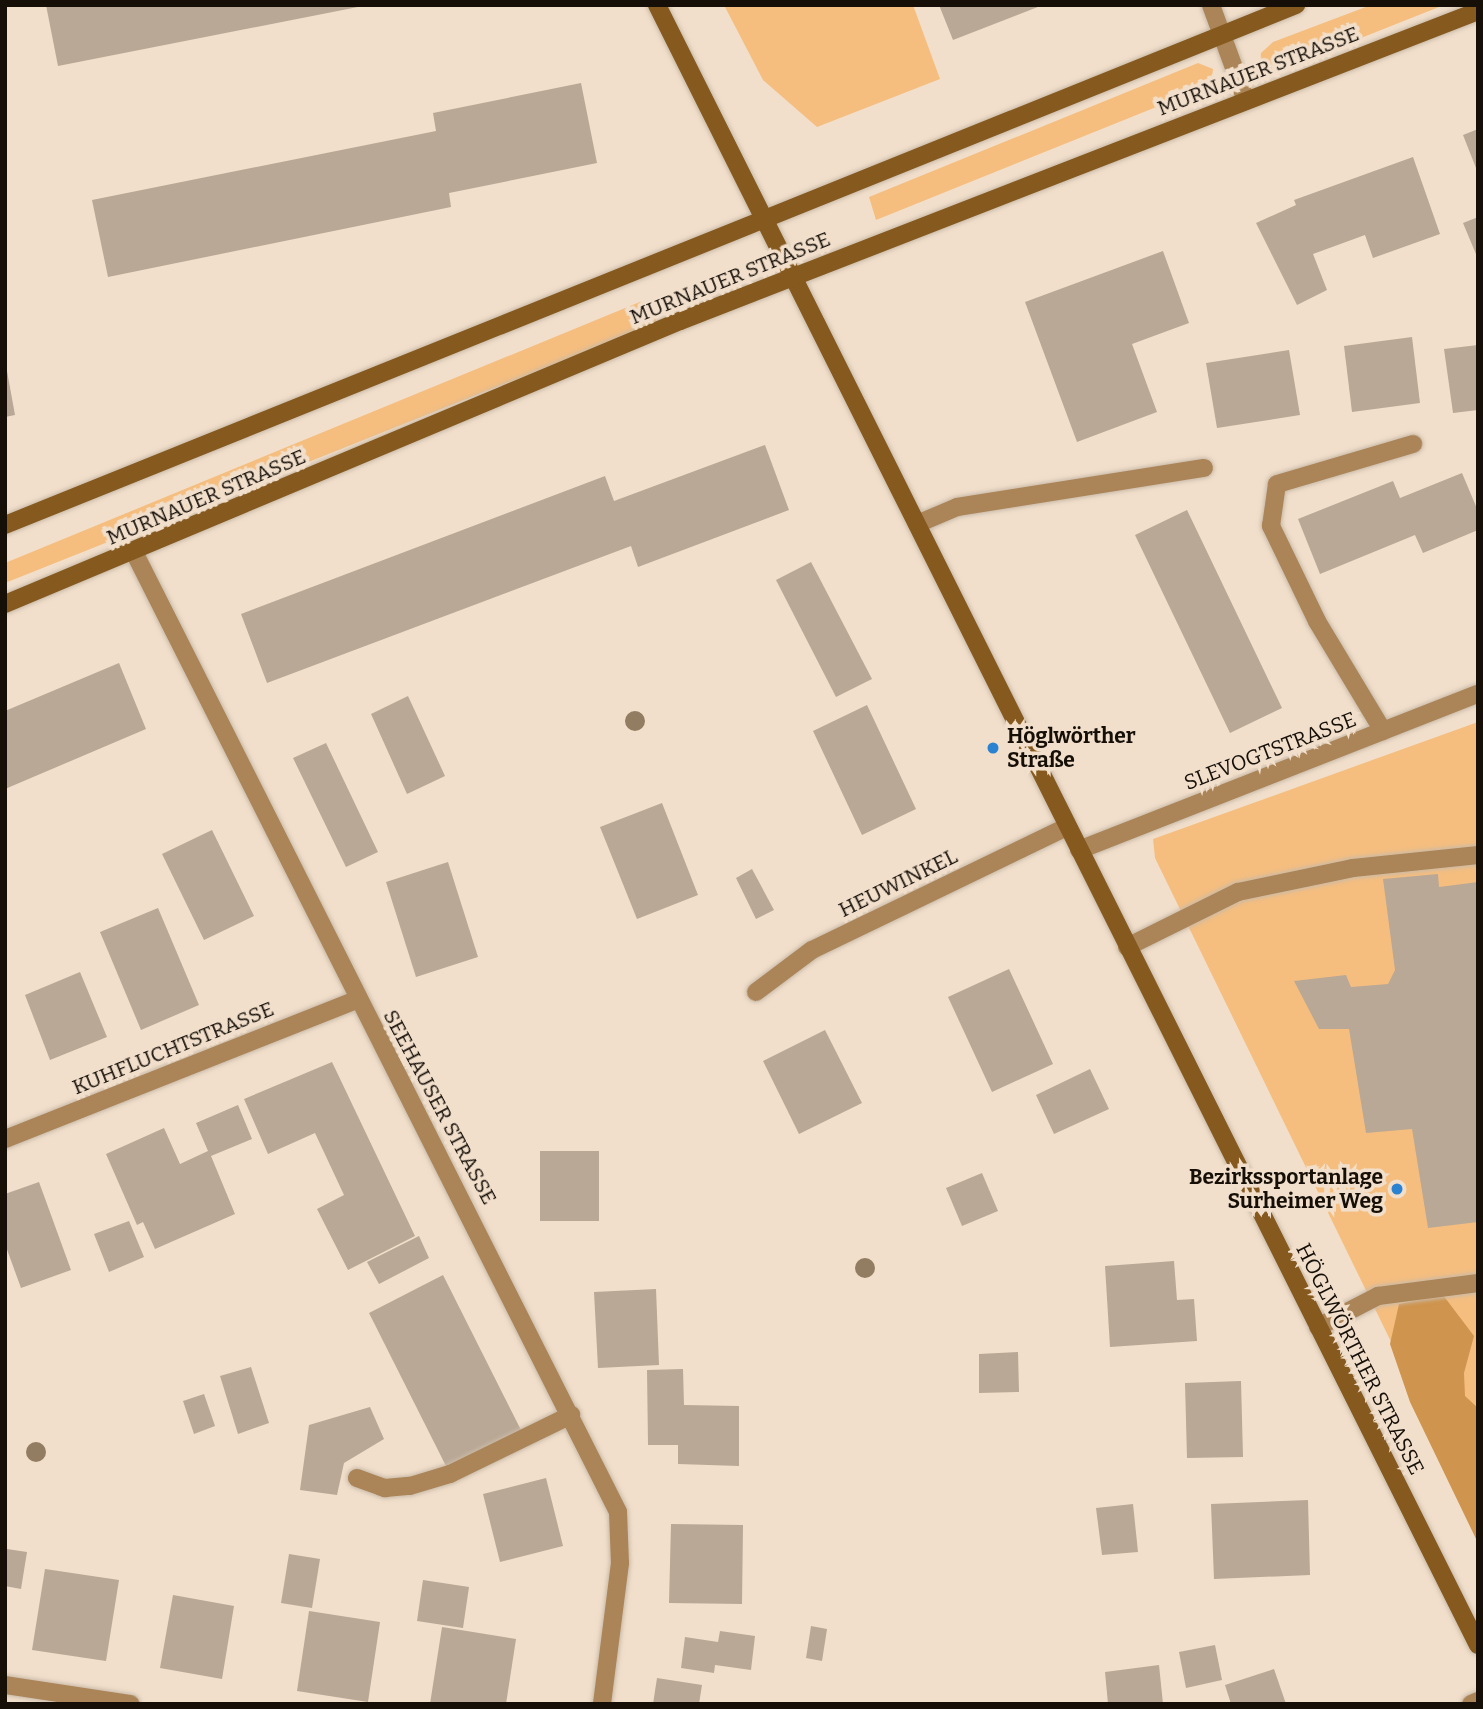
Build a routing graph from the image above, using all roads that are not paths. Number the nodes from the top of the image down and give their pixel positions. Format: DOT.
graph roads {
  1 [pos="657,5"];
  2 [pos="1211,5"];
  3 [pos="1296,5"];
  4 [pos="1478,11"];
  5 [pos="1221,33"];
  6 [pos="1245,98"];
  7 [pos="764,218"];
  8 [pos="795,277"];
  9 [pos="1413,444"];
  10 [pos="1204,468"];
  11 [pos="916,524"];
  12 [pos="5,525"];
  13 [pos="134,552"];
  14 [pos="5,604"];
  15 [pos="1478,694"];
  16 [pos="1383,731"];
  17 [pos="1067,827"];
  18 [pos="1079,850"];
  19 [pos="1478,855"];
  20 [pos="1127,947"];
  21 [pos="756,992"];
  22 [pos="358,999"];
  23 [pos="5,1139"];
  24 [pos="1478,1283"];
  25 [pos="1318,1327"];
  26 [pos="571,1415"];
  27 [pos="357,1478"];
  28 [pos="1478,1645"];
  29 [pos="5,1685"];
  30 [pos="1478,1701"];
  31 [pos="131,1704"];
  32 [pos="602,1704"];
  33 [pos="1471,1704"];
  1 -- 7 [label="main road, HÖGLWÖRTHER STRASSE"];
  2 -- 5 [label="street"];
  3 -- 5 [label="main road, MURNAUER STRASSE"];
  4 -- 6 [label="main road, MURNAUER STRASSE"];
  5 -- 6 [label="street"];
  5 -- 7 [label="main road, MURNAUER STRASSE"];
  6 -- 8 [label="main road, MURNAUER STRASSE"];
  7 -- 8 [label="main road, HÖGLWÖRTHER STRASSE"];
  7 -- 12 [label="main road, MURNAUER STRASSE"];
  8 -- 11 [label="main road, HÖGLWÖRTHER STRASSE"];
  8 -- 13 [label="main road, MURNAUER STRASSE"];
  9 -- 16 [label="street"];
  10 -- 11 [label="street"];
  11 -- 17 [label="main road, HÖGLWÖRTHER STRASSE"];
  13 -- 14 [label="main road, MURNAUER STRASSE"];
  13 -- 22 [label="street, SEEHAUSER STRASSE"];
  15 -- 16 [label="street, SLEVOGTSTRASSE"];
  16 -- 18 [label="street, SLEVOGTSTRASSE"];
  17 -- 18 [label="main road, HÖGLWÖRTHER STRASSE"];
  17 -- 21 [label="street, HEUWINKEL"];
  18 -- 20 [label="main road, HÖGLWÖRTHER STRASSE"];
  19 -- 20 [label="street"];
  20 -- 25 [label="main road, HÖGLWÖRTHER STRASSE"];
  22 -- 23 [label="street, KUHFLUCHTSTRASSE"];
  22 -- 26 [label="street, SEEHAUSER STRASSE"];
  24 -- 25 [label="street"];
  25 -- 28 [label="main road, HÖGLWÖRTHER STRASSE"];
  26 -- 27 [label="street"];
  26 -- 32 [label="street, SEEHAUSER STRASSE"];
  29 -- 31 [label="street"];
  30 -- 33 [label="street"];
}
